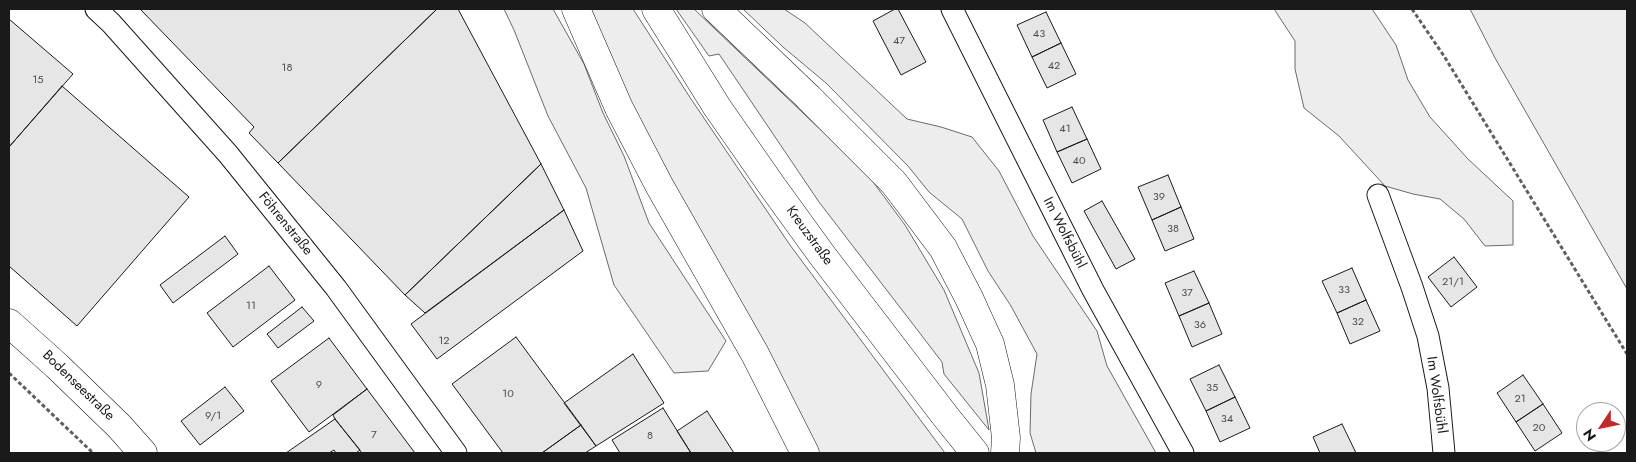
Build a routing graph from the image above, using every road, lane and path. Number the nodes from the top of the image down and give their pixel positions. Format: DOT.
graph roads {
  1 [pos="96,9"];
  2 [pos="576,9"];
  3 [pos="656,9"];
  4 [pos="716,9"];
  5 [pos="952,9"];
  6 [pos="1412,9"];
  7 [pos="1378,195"];
  8 [pos="9,322"];
  9 [pos="1627,354"];
  10 [pos="9,373"];
  11 [pos="93,453"];
  12 [pos="143,453"];
  13 [pos="456,453"];
  14 [pos="804,453"];
  15 [pos="975,453"];
  16 [pos="1005,453"];
  17 [pos="1183,453"];
  18 [pos="1444,453"];
  1 -- 13 [label="street, Föhrenstraße"];
  2 -- 14 [label="main road"];
  3 -- 15 [label="main road, Kreuzstraße"];
  4 -- 16 [label="main road"];
  5 -- 17 [label="street, Im Wolfsbühl"];
  6 -- 9 [label="path"];
  7 -- 18 [label="street, Im Wolfsbühl"];
  8 -- 12 [label="main road, Bodenseestraße"];
  10 -- 11 [label="path"];
}
